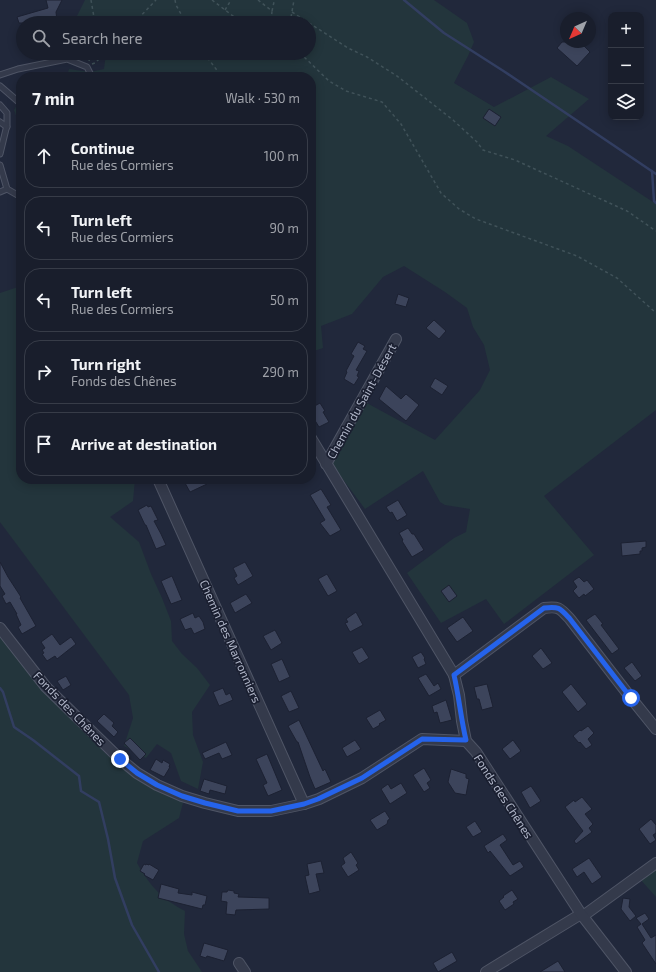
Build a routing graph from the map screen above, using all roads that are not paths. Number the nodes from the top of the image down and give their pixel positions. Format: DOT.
graph roads {
  1 [pos="62,60"];
  2 [pos="70,60"];
  3 [pos="90,72"];
  4 [pos="0,75"];
  5 [pos="0,86"];
  6 [pos="16,100"];
  7 [pos="0,105"];
  8 [pos="0,122"];
  9 [pos="7,127"];
  10 [pos="0,154"];
  11 [pos="0,165"];
  12 [pos="8,189"];
  13 [pos="0,192"];
  14 [pos="16,193"];
  15 [pos="396,339"];
  16 [pos="316,447"];
  17 [pos="326,464"];
  18 [pos="160,484"];
  19 [pos="0,628"];
  20 [pos="454,675"];
  21 [pos="656,729"];
  22 [pos="466,740"];
  23 [pos="304,804"];
  24 [pos="656,863"];
  25 [pos="582,915"];
  26 [pos="239,963"];
  27 [pos="245,972"];
  28 [pos="486,972"];
  29 [pos="626,972"];
  1 -- 4 [label="lane"];
  2 -- 3 [label="lane"];
  5 -- 6 [label="lane"];
  7 -- 9 [label="lane"];
  8 -- 9 [label="lane"];
  9 -- 10 [label="lane"];
  11 -- 12 [label="lane"];
  12 -- 13 [label="lane"];
  12 -- 14 [label="lane"];
  15 -- 17 [label="street, Chemin du Saint-Désert"];
  16 -- 17 [label="street"];
  17 -- 20 [label="street"];
  18 -- 23 [label="street, Chemin des Marronniers"];
  19 -- 23 [label="street, Fonds des Chênes"];
  20 -- 21 [label="street"];
  20 -- 22 [label="street"];
  22 -- 23 [label="street, Fonds des Chênes"];
  22 -- 25 [label="street, Fonds des Chênes"];
  24 -- 25 [label="street"];
  25 -- 28 [label="street"];
  25 -- 29 [label="street, Fonds des Chênes"];
  26 -- 27 [label="street"];
}
